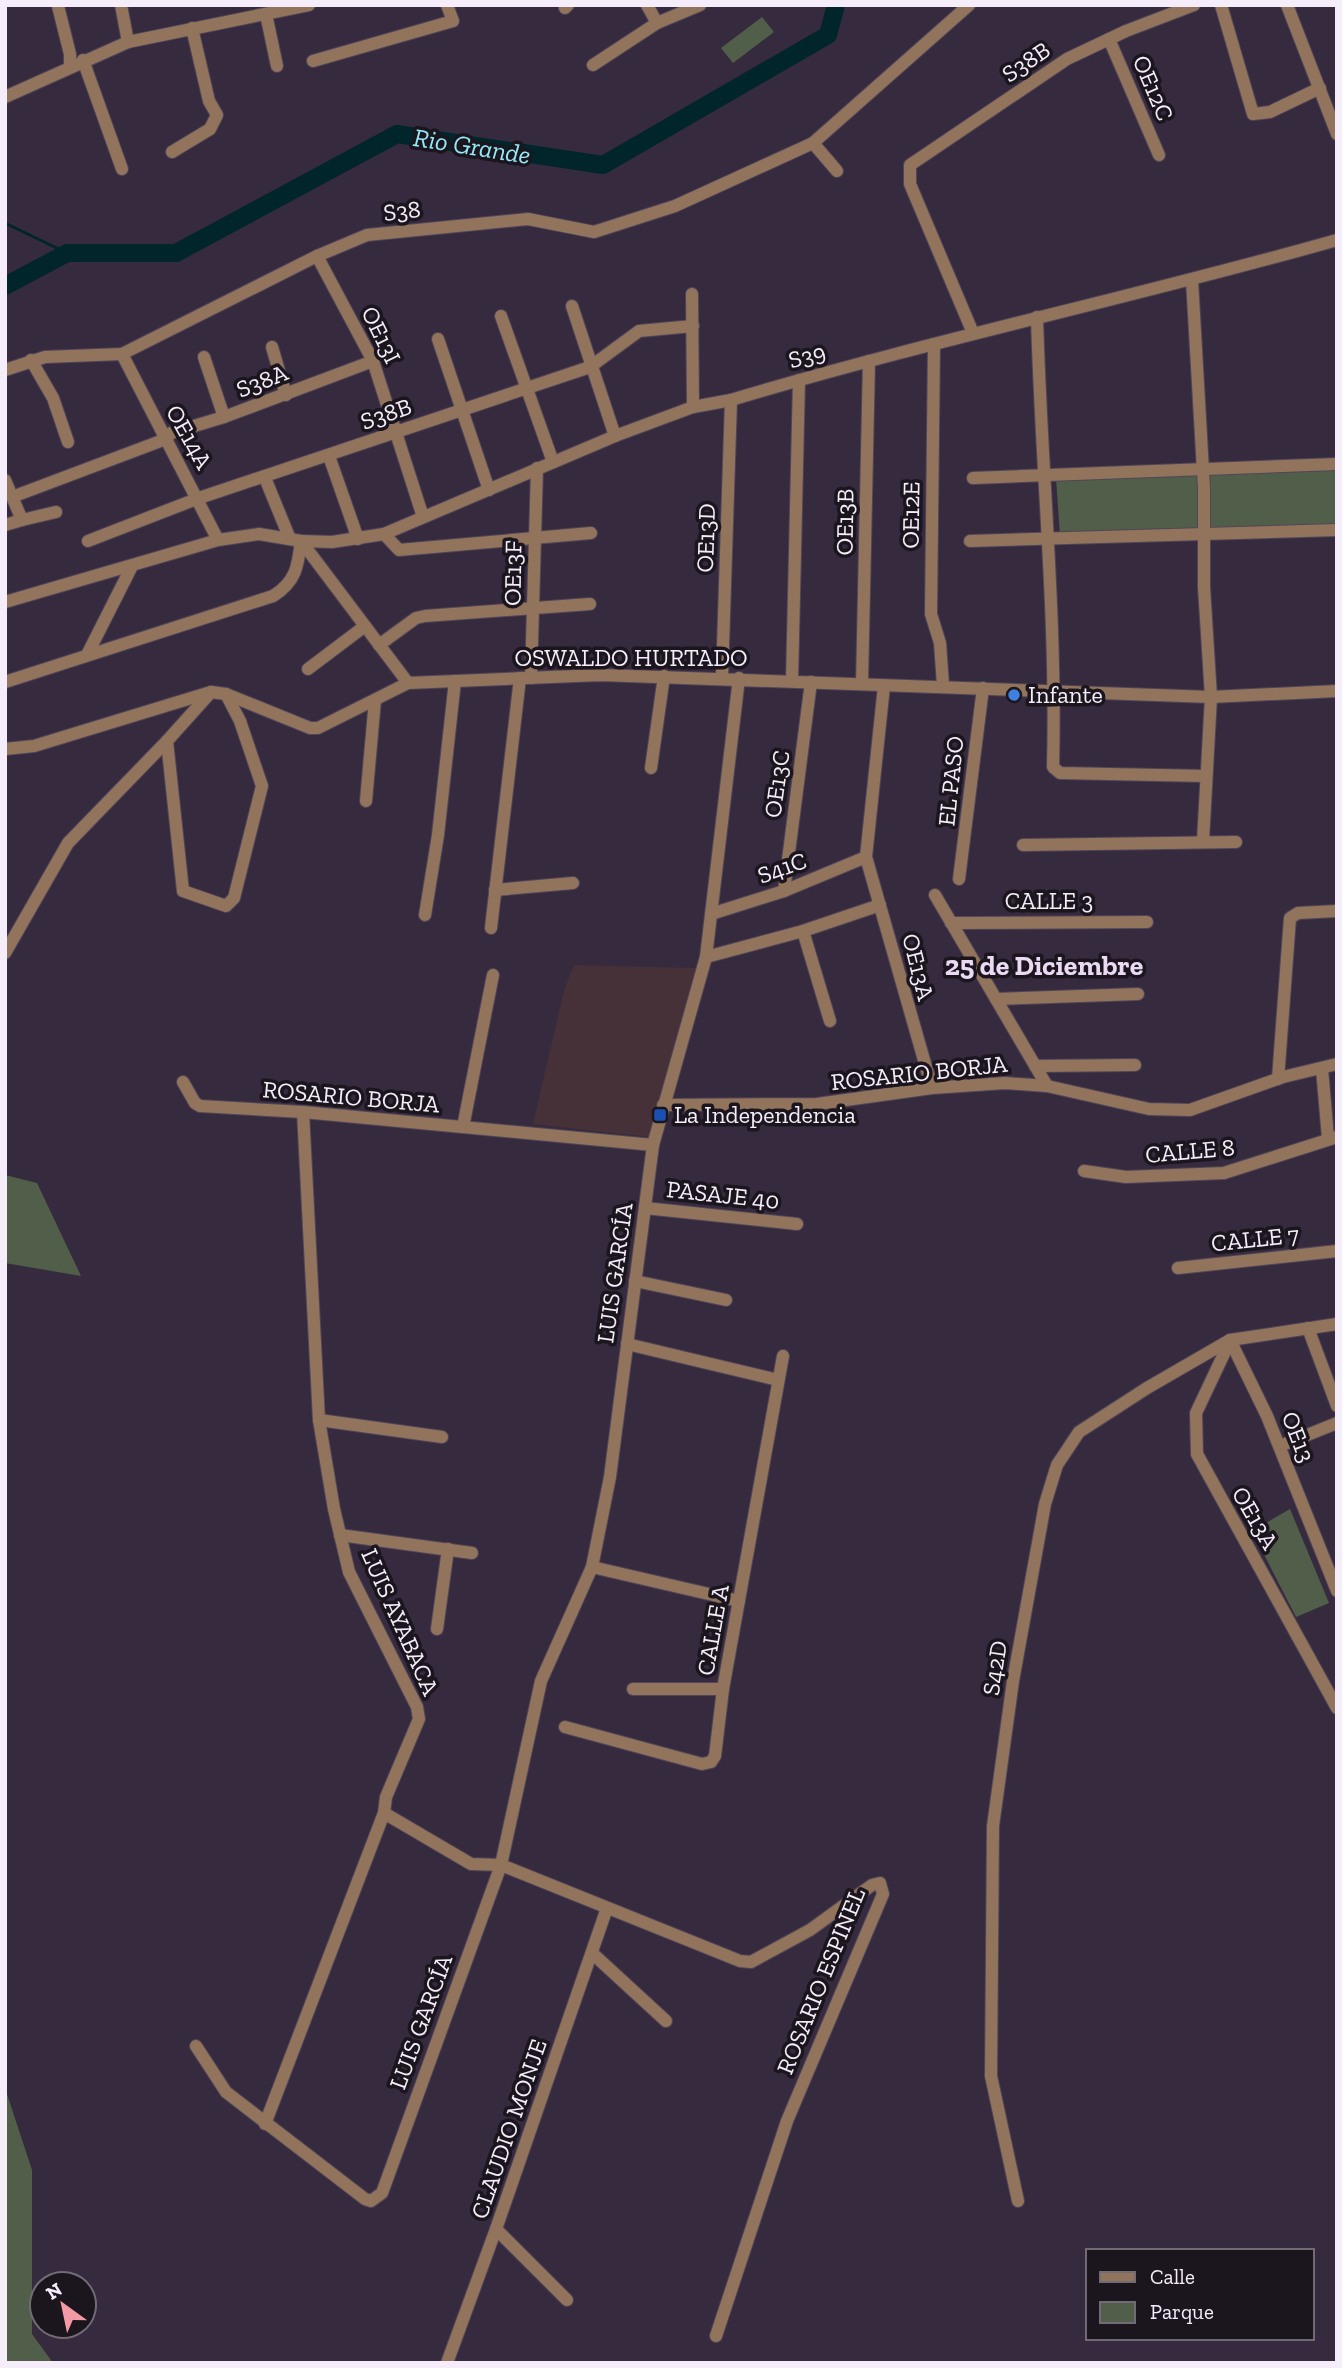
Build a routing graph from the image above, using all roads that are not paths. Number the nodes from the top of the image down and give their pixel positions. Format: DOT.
graph roads {
  1 [pos="121,5"];
  2 [pos="309,5"];
  3 [pos="447,5"];
  4 [pos="647,5"];
  5 [pos="700,5"];
  6 [pos="969,5"];
  7 [pos="1194,5"];
  8 [pos="1221,5"];
  9 [pos="1287,5"];
  10 [pos="58,6"];
  11 [pos="266,13"];
  12 [pos="657,23"];
  13 [pos="192,28"];
  14 [pos="1109,38"];
  15 [pos="128,43"];
  16 [pos="83,60"];
  17 [pos="313,61"];
  18 [pos="593,65"];
  19 [pos="70,66"];
  20 [pos="277,66"];
  21 [pos="1320,88"];
  22 [pos="5,97"];
  23 [pos="1337,134"];
  24 [pos="813,143"];
  25 [pos="172,152"];
  26 [pos="1159,155"];
  27 [pos="122,169"];
  28 [pos="837,171"];
  29 [pos="1337,240"];
  30 [pos="317,256"];
  31 [pos="1192,280"];
  32 [pos="692,294"];
  33 [pos="572,306"];
  34 [pos="501,316"];
  35 [pos="1037,317"];
  36 [pos="693,326"];
  37 [pos="973,333"];
  38 [pos="438,339"];
  39 [pos="934,344"];
  40 [pos="272,347"];
  41 [pos="122,354"];
  42 [pos="204,358"];
  43 [pos="31,360"];
  44 [pos="373,361"];
  45 [pos="870,361"];
  46 [pos="590,367"];
  47 [pos="5,370"];
  48 [pos="799,380"];
  49 [pos="526,388"];
  50 [pos="286,395"];
  51 [pos="731,400"];
  52 [pos="693,407"];
  53 [pos="460,411"];
  54 [pos="224,417"];
  55 [pos="397,432"];
  56 [pos="615,436"];
  57 [pos="166,439"];
  58 [pos="68,442"];
  59 [pos="329,456"];
  60 [pos="553,461"];
  61 [pos="1337,464"];
  62 [pos="537,468"];
  63 [pos="1202,469"];
  64 [pos="1044,475"];
  65 [pos="265,478"];
  66 [pos="974,478"];
  67 [pos="5,480"];
  68 [pos="489,490"];
  69 [pos="12,497"];
  70 [pos="199,498"];
  71 [pos="56,512"];
  72 [pos="423,517"];
  73 [pos="22,520"];
  74 [pos="5,526"];
  75 [pos="1337,530"];
  76 [pos="591,533"];
  77 [pos="384,534"];
  78 [pos="1204,535"];
  79 [pos="534,538"];
  80 [pos="1046,538"];
  81 [pos="358,539"];
  82 [pos="218,540"];
  83 [pos="296,540"];
  84 [pos="88,541"];
  85 [pos="970,541"];
  86 [pos="131,568"];
  87 [pos="5,602"];
  88 [pos="590,604"];
  89 [pos="533,609"];
  90 [pos="365,626"];
  91 [pos="379,645"];
  92 [pos="87,655"];
  93 [pos="309,668"];
  94 [pos="664,676"];
  95 [pos="722,677"];
  96 [pos="526,678"];
  97 [pos="739,678"];
  98 [pos="455,681"];
  99 [pos="792,681"];
  100 [pos="5,682"];
  101 [pos="811,682"];
  102 [pos="408,683"];
  103 [pos="862,684"];
  104 [pos="943,685"];
  105 [pos="884,686"];
  106 [pos="983,688"];
  107 [pos="1055,690"];
  108 [pos="1337,691"];
  109 [pos="211,692"];
  110 [pos="226,694"];
  111 [pos="1211,697"];
  112 [pos="375,700"];
  113 [pos="167,741"];
  114 [pos="5,749"];
  115 [pos="651,768"];
  116 [pos="1206,776"];
  117 [pos="366,801"];
  118 [pos="1203,841"];
  119 [pos="1236,842"];
  120 [pos="1023,845"];
  121 [pos="866,857"];
  122 [pos="959,879"];
  123 [pos="573,883"];
  124 [pos="495,890"];
  125 [pos="784,891"];
  126 [pos="935,895"];
  127 [pos="880,905"];
  128 [pos="1337,911"];
  129 [pos="711,914"];
  130 [pos="425,915"];
  131 [pos="1147,922"];
  132 [pos="951,923"];
  133 [pos="491,928"];
  134 [pos="803,931"];
  135 [pos="5,953"];
  136 [pos="706,957"];
  137 [pos="493,975"];
  138 [pos="1138,994"];
  139 [pos="996,999"];
  140 [pos="830,1021"];
  141 [pos="1337,1064"];
  142 [pos="1135,1065"];
  143 [pos="1035,1066"];
  144 [pos="1322,1069"];
  145 [pos="1278,1079"];
  146 [pos="183,1082"];
  147 [pos="1047,1086"];
  148 [pos="932,1088"];
  149 [pos="663,1105"];
  150 [pos="303,1112"];
  151 [pos="463,1127"];
  152 [pos="1333,1138"];
  153 [pos="653,1145"];
  154 [pos="1084,1171"];
  155 [pos="645,1208"];
  156 [pos="797,1224"];
  157 [pos="1337,1251"];
  158 [pos="1178,1268"];
  159 [pos="635,1282"];
  160 [pos="726,1300"];
  161 [pos="1337,1324"];
  162 [pos="1308,1328"];
  163 [pos="1230,1340"];
  164 [pos="627,1344"];
  165 [pos="783,1356"];
  166 [pos="778,1380"];
  167 [pos="1337,1406"];
  168 [pos="319,1420"];
  169 [pos="1337,1423"];
  170 [pos="442,1437"];
  171 [pos="1280,1446"];
  172 [pos="340,1535"];
  173 [pos="448,1549"];
  174 [pos="472,1553"];
  175 [pos="592,1567"];
  176 [pos="1337,1591"];
  177 [pos="739,1601"];
  178 [pos="438,1629"];
  179 [pos="633,1689"];
  180 [pos="723,1689"];
  181 [pos="1337,1708"];
  182 [pos="565,1727"];
  183 [pos="384,1813"];
  184 [pos="500,1865"];
  185 [pos="607,1908"];
  186 [pos="592,1953"];
  187 [pos="666,2021"];
  188 [pos="196,2046"];
  189 [pos="265,2124"];
  190 [pos="1018,2201"];
  191 [pos="496,2229"];
  192 [pos="568,2300"];
  193 [pos="716,2336"];
  194 [pos="447,2363"];
  1 -- 15 [label="street"];
  2 -- 11 [label="street"];
  3 -- 17 [label="street"];
  4 -- 12 [label="street"];
  5 -- 12 [label="street"];
  6 -- 24 [label="street, S38"];
  7 -- 14 [label="street, S38B"];
  8 -- 21 [label="street"];
  9 -- 21 [label="street"];
  10 -- 19 [label="street"];
  11 -- 13 [label="street"];
  11 -- 20 [label="street"];
  12 -- 18 [label="street"];
  13 -- 15 [label="street"];
  13 -- 25 [label="street"];
  14 -- 26 [label="street, OE12C"];
  14 -- 37 [label="street, S38B"];
  15 -- 16 [label="street"];
  16 -- 19 [label="street"];
  16 -- 27 [label="street"];
  19 -- 22 [label="street"];
  21 -- 23 [label="street"];
  24 -- 28 [label="street"];
  24 -- 30 [label="street, S38"];
  29 -- 31 [label="street, S39"];
  30 -- 41 [label="street, S38"];
  30 -- 44 [label="street, OE13I"];
  31 -- 35 [label="street, S39"];
  31 -- 63 [label="street"];
  32 -- 36 [label="street"];
  33 -- 46 [label="street"];
  34 -- 49 [label="street"];
  35 -- 37 [label="street, S39"];
  35 -- 64 [label="street"];
  36 -- 46 [label="street, S38B"];
  36 -- 52 [label="street"];
  37 -- 39 [label="street, S39"];
  38 -- 53 [label="street"];
  39 -- 45 [label="street, S39"];
  39 -- 104 [label="street, OE12E"];
  40 -- 50 [label="street"];
  41 -- 43 [label="street, S38"];
  41 -- 57 [label="street, OE14A"];
  42 -- 54 [label="street"];
  43 -- 47 [label="street, S38"];
  43 -- 58 [label="street"];
  44 -- 50 [label="street, S38A"];
  44 -- 55 [label="street, OE13I"];
  45 -- 48 [label="street, S39"];
  45 -- 103 [label="street, OE13B"];
  46 -- 49 [label="street, S38B"];
  46 -- 56 [label="street"];
  48 -- 51 [label="street, S39"];
  48 -- 99 [label="street"];
  49 -- 53 [label="street, S38B"];
  49 -- 60 [label="street"];
  50 -- 54 [label="street, S38A"];
  51 -- 52 [label="street, S39"];
  51 -- 95 [label="street, OE13D"];
  52 -- 56 [label="street, S39"];
  53 -- 55 [label="street, S38B"];
  53 -- 68 [label="street"];
  54 -- 57 [label="street, S38A"];
  55 -- 59 [label="street, S38B"];
  55 -- 72 [label="street, OE13I"];
  56 -- 60 [label="street, S39"];
  57 -- 69 [label="street"];
  57 -- 70 [label="street, OE14A"];
  59 -- 65 [label="street, S38B"];
  59 -- 81 [label="street"];
  60 -- 62 [label="street, S39"];
  61 -- 63 [label="street"];
  62 -- 68 [label="street, S39"];
  62 -- 79 [label="street, OE13F"];
  63 -- 64 [label="street"];
  63 -- 78 [label="street"];
  64 -- 66 [label="street"];
  64 -- 80 [label="street"];
  65 -- 70 [label="street, S38B"];
  65 -- 83 [label="street"];
  67 -- 69 [label="street"];
  68 -- 72 [label="street, S39"];
  69 -- 73 [label="street"];
  70 -- 82 [label="street, OE14A"];
  70 -- 84 [label="street, S38B"];
  71 -- 73 [label="street"];
  72 -- 77 [label="street, S39"];
  73 -- 74 [label="street"];
  75 -- 78 [label="street"];
  76 -- 79 [label="street"];
  77 -- 79 [label="street"];
  77 -- 81 [label="street, S39"];
  78 -- 80 [label="street"];
  78 -- 111 [label="street"];
  79 -- 89 [label="street, OE13F"];
  80 -- 85 [label="street"];
  80 -- 107 [label="street"];
  81 -- 83 [label="street, S39"];
  82 -- 83 [label="street"];
  82 -- 86 [label="street"];
  83 -- 90 [label="street"];
  83 -- 92 [label="street"];
  86 -- 87 [label="street"];
  86 -- 92 [label="street"];
  88 -- 89 [label="street"];
  89 -- 91 [label="street"];
  89 -- 96 [label="street, OE13F"];
  90 -- 91 [label="street"];
  90 -- 93 [label="street"];
  91 -- 102 [label="street"];
  92 -- 100 [label="street"];
  94 -- 95 [label="street, OSWALDO HURTADO"];
  94 -- 96 [label="street, OSWALDO HURTADO"];
  94 -- 115 [label="street"];
  95 -- 97 [label="street, OSWALDO HURTADO"];
  96 -- 98 [label="street, OSWALDO HURTADO"];
  96 -- 124 [label="street, OE13F"];
  97 -- 99 [label="street, OSWALDO HURTADO"];
  97 -- 129 [label="street, LUIS GARCÍA"];
  98 -- 102 [label="street, OSWALDO HURTADO"];
  98 -- 130 [label="street"];
  99 -- 101 [label="street, OSWALDO HURTADO"];
  101 -- 103 [label="street, OSWALDO HURTADO"];
  101 -- 125 [label="street, OE13C"];
  102 -- 112 [label="street"];
  103 -- 105 [label="street, OSWALDO HURTADO"];
  104 -- 105 [label="street, OSWALDO HURTADO"];
  104 -- 106 [label="street, OSWALDO HURTADO"];
  105 -- 121 [label="street"];
  106 -- 107 [label="street, OSWALDO HURTADO"];
  106 -- 122 [label="street, EL PASO"];
  107 -- 111 [label="street, OSWALDO HURTADO"];
  107 -- 116 [label="street"];
  108 -- 111 [label="street, OSWALDO HURTADO"];
  109 -- 110 [label="street"];
  109 -- 113 [label="street"];
  109 -- 114 [label="street"];
  110 -- 112 [label="street"];
  110 -- 113 [label="street"];
  111 -- 116 [label="street"];
  112 -- 117 [label="street"];
  113 -- 135 [label="street"];
  116 -- 118 [label="street"];
  118 -- 119 [label="street"];
  118 -- 120 [label="street"];
  121 -- 125 [label="street, S41C"];
  121 -- 127 [label="street, OE13A"];
  123 -- 124 [label="street"];
  124 -- 133 [label="street, OE13F"];
  125 -- 129 [label="street, S41C"];
  126 -- 132 [label="street"];
  127 -- 134 [label="street"];
  127 -- 148 [label="street, OE13A"];
  128 -- 145 [label="street"];
  129 -- 136 [label="street, LUIS GARCÍA"];
  131 -- 132 [label="street, CALLE 3"];
  132 -- 139 [label="street"];
  134 -- 136 [label="street"];
  134 -- 140 [label="street"];
  136 -- 149 [label="street, LUIS GARCÍA"];
  137 -- 151 [label="street"];
  138 -- 139 [label="street"];
  139 -- 143 [label="street"];
  141 -- 144 [label="street, ROSARIO BORJA"];
  142 -- 143 [label="street"];
  143 -- 147 [label="street"];
  144 -- 145 [label="street, ROSARIO BORJA"];
  144 -- 152 [label="street"];
  145 -- 147 [label="street, ROSARIO BORJA"];
  146 -- 150 [label="street, ROSARIO BORJA"];
  147 -- 148 [label="street, ROSARIO BORJA"];
  148 -- 149 [label="street, ROSARIO BORJA"];
  149 -- 153 [label="street, LUIS GARCÍA"];
  150 -- 151 [label="street, ROSARIO BORJA"];
  150 -- 168 [label="street, LUIS AYABACA"];
  151 -- 153 [label="street, ROSARIO BORJA"];
  152 -- 154 [label="street, CALLE 8"];
  153 -- 155 [label="street, LUIS GARCÍA"];
  155 -- 156 [label="street, PASAJE 40"];
  155 -- 159 [label="street, LUIS GARCÍA"];
  157 -- 158 [label="street, CALLE 7"];
  159 -- 160 [label="street"];
  159 -- 164 [label="street, LUIS GARCÍA"];
  161 -- 162 [label="street, S42D"];
  162 -- 163 [label="street, S42D"];
  162 -- 167 [label="street"];
  163 -- 171 [label="street, OE13"];
  163 -- 181 [label="street, OE13A"];
  163 -- 190 [label="street, S42D"];
  164 -- 166 [label="street"];
  164 -- 175 [label="street, LUIS GARCÍA"];
  165 -- 166 [label="street, CALLE A"];
  166 -- 177 [label="street, CALLE A"];
  168 -- 170 [label="street"];
  168 -- 172 [label="street, LUIS AYABACA"];
  169 -- 171 [label="street"];
  171 -- 176 [label="street, OE13"];
  172 -- 173 [label="street"];
  172 -- 183 [label="street, LUIS AYABACA"];
  173 -- 174 [label="street"];
  173 -- 178 [label="street"];
  175 -- 177 [label="street"];
  175 -- 184 [label="street, LUIS GARCÍA"];
  177 -- 180 [label="street, CALLE A"];
  179 -- 180 [label="street"];
  180 -- 182 [label="street, CALLE A"];
  183 -- 184 [label="street"];
  183 -- 189 [label="street, LUIS AYABACA"];
  184 -- 185 [label="street, ROSARIO ESPINEL"];
  184 -- 189 [label="street, LUIS GARCÍA"];
  185 -- 186 [label="street, CLAUDIO MONJE"];
  185 -- 193 [label="street, ROSARIO ESPINEL"];
  186 -- 187 [label="street"];
  186 -- 191 [label="street, CLAUDIO MONJE"];
  188 -- 189 [label="street"];
  191 -- 192 [label="street"];
  191 -- 194 [label="street, CLAUDIO MONJE"];
}
